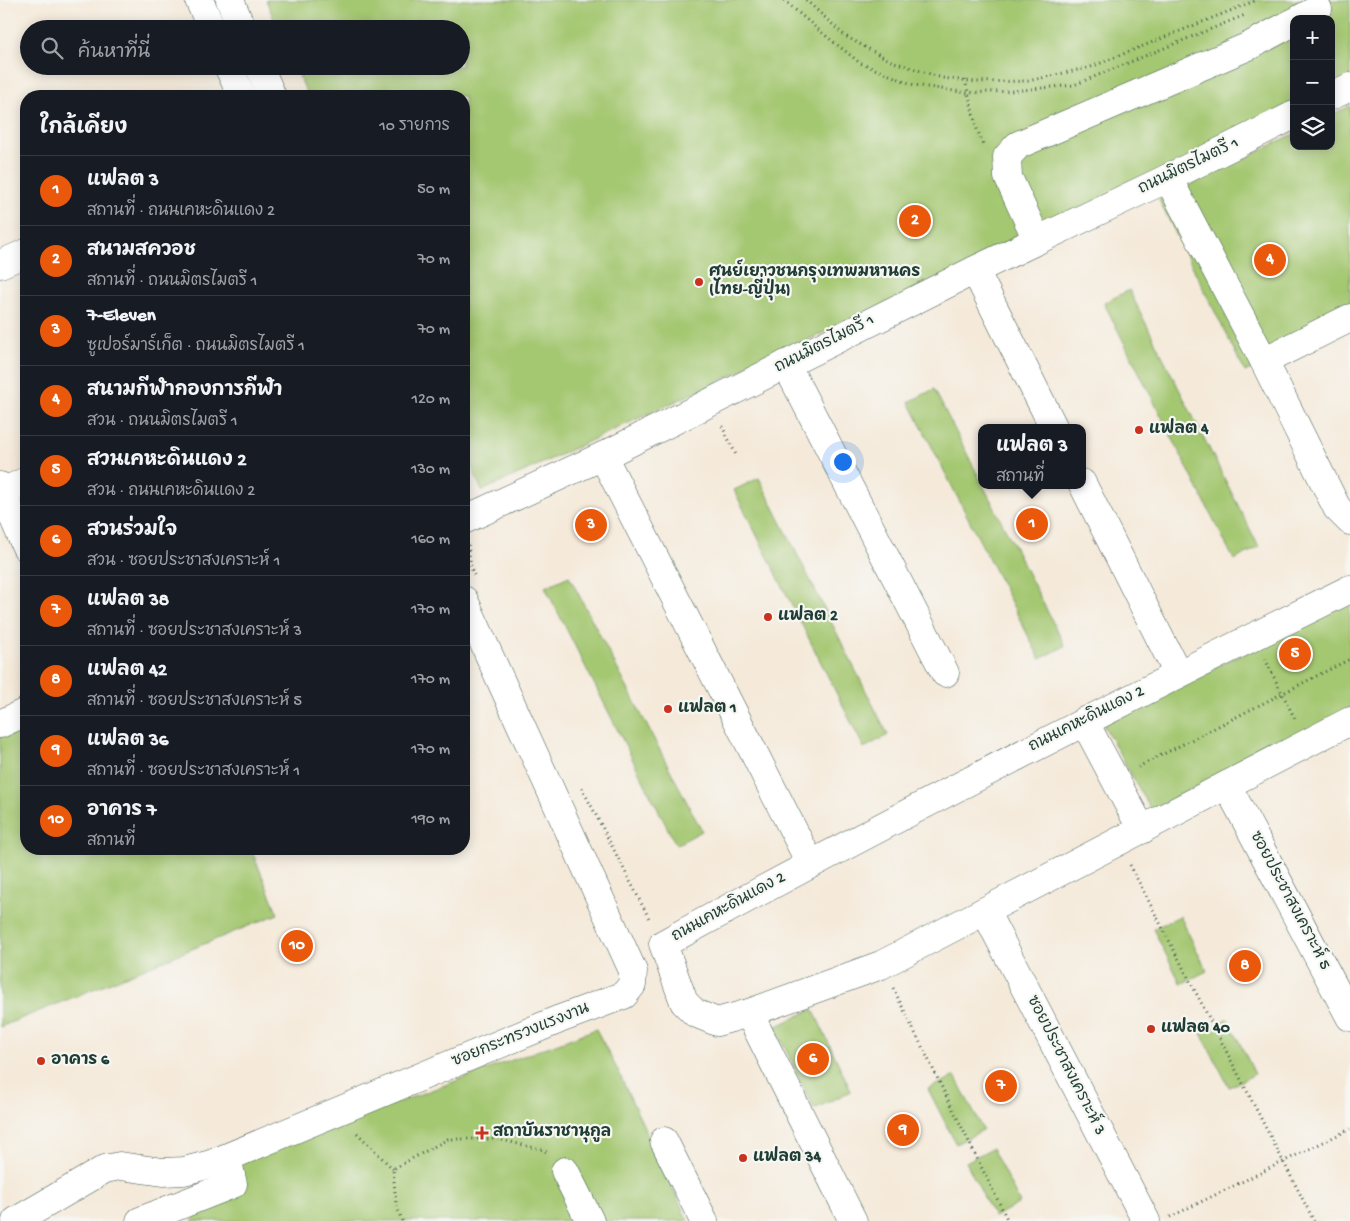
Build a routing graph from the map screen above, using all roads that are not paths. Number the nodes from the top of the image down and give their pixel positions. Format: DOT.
graph roads {
  1 [pos="199,0"];
  2 [pos="230,0"];
  3 [pos="208,20"];
  4 [pos="238,20"];
  5 [pos="1290,24"];
  6 [pos="232,75"];
  7 [pos="263,75"];
  8 [pos="1350,87"];
  9 [pos="239,90"];
  10 [pos="269,90"];
  11 [pos="1335,94"];
  12 [pos="1290,117"];
  13 [pos="1168,178"];
  14 [pos="1037,240"];
  15 [pos="20,256"];
  16 [pos="0,264"];
  17 [pos="975,270"];
  18 [pos="1350,318"];
  19 [pos="1264,361"];
  20 [pos="786,364"];
  21 [pos="1052,424"];
  22 [pos="603,456"];
  23 [pos="10,486"];
  24 [pos="1085,489"];
  25 [pos="470,517"];
  26 [pos="1350,521"];
  27 [pos="20,524"];
  28 [pos="1350,588"];
  29 [pos="470,613"];
  30 [pos="945,673"];
  31 [pos="1178,674"];
  32 [pos="20,715"];
  33 [pos="1084,721"];
  34 [pos="1350,722"];
  35 [pos="0,724"];
  36 [pos="1227,785"];
  37 [pos="1130,836"];
  38 [pos="810,863"];
  39 [pos="985,911"];
  40 [pos="749,1013"];
  41 [pos="1350,1017"];
  42 [pos="664,1140"];
  43 [pos="227,1158"];
  44 [pos="565,1171"];
  45 [pos="16,1221"];
  46 [pos="140,1221"];
  47 [pos="590,1221"];
  48 [pos="704,1221"];
  49 [pos="852,1221"];
  50 [pos="1146,1221"];
  1 -- 3 [label="street"];
  2 -- 4 [label="street"];
  5 -- 14 [label="street"];
  6 -- 9 [label="street"];
  7 -- 10 [label="street"];
  8 -- 11 [label="street"];
  12 -- 13 [label="street, ถนนมิตรไมตรี 1"];
  13 -- 14 [label="street, ถนนมิตรไมตรี 1"];
  13 -- 19 [label="street"];
  14 -- 17 [label="street, ถนนมิตรไมตรี 1"];
  15 -- 16 [label="street"];
  17 -- 20 [label="street, ถนนมิตรไมตรี 1"];
  17 -- 21 [label="street"];
  18 -- 19 [label="street"];
  19 -- 26 [label="street"];
  20 -- 22 [label="street, ถนนมิตรไมตรี 1"];
  20 -- 30 [label="street"];
  22 -- 25 [label="street, ถนนมิตรไมตรี 1"];
  22 -- 38 [label="street"];
  23 -- 27 [label="street"];
  24 -- 31 [label="street"];
  28 -- 31 [label="street, ถนนเคหะดินแดง 2"];
  29 -- 43 [label="street, ซอยกระทรวงแรงงาน"];
  31 -- 33 [label="street, ถนนเคหะดินแดง 2"];
  32 -- 35 [label="street"];
  33 -- 37 [label="street"];
  33 -- 38 [label="street, ถนนเคหะดินแดง 2"];
  34 -- 36 [label="street, ถนนเคหะดินแดง 2"];
  36 -- 37 [label="street, ถนนเคหะดินแดง 2"];
  36 -- 41 [label="street, ซอยประชาสงเคราะห์ 5"];
  37 -- 39 [label="street, ถนนเคหะดินแดง 2"];
  38 -- 40 [label="street, ถนนเคหะดินแดง 2"];
  39 -- 40 [label="street, ถนนเคหะดินแดง 2"];
  39 -- 50 [label="street, ซอยประชาสงเคราะห์ 3"];
  40 -- 49 [label="street"];
  42 -- 48 [label="street"];
  43 -- 45 [label="street, ซอยกระทรวงแรงงาน"];
  43 -- 46 [label="street"];
  44 -- 47 [label="street"];
}
